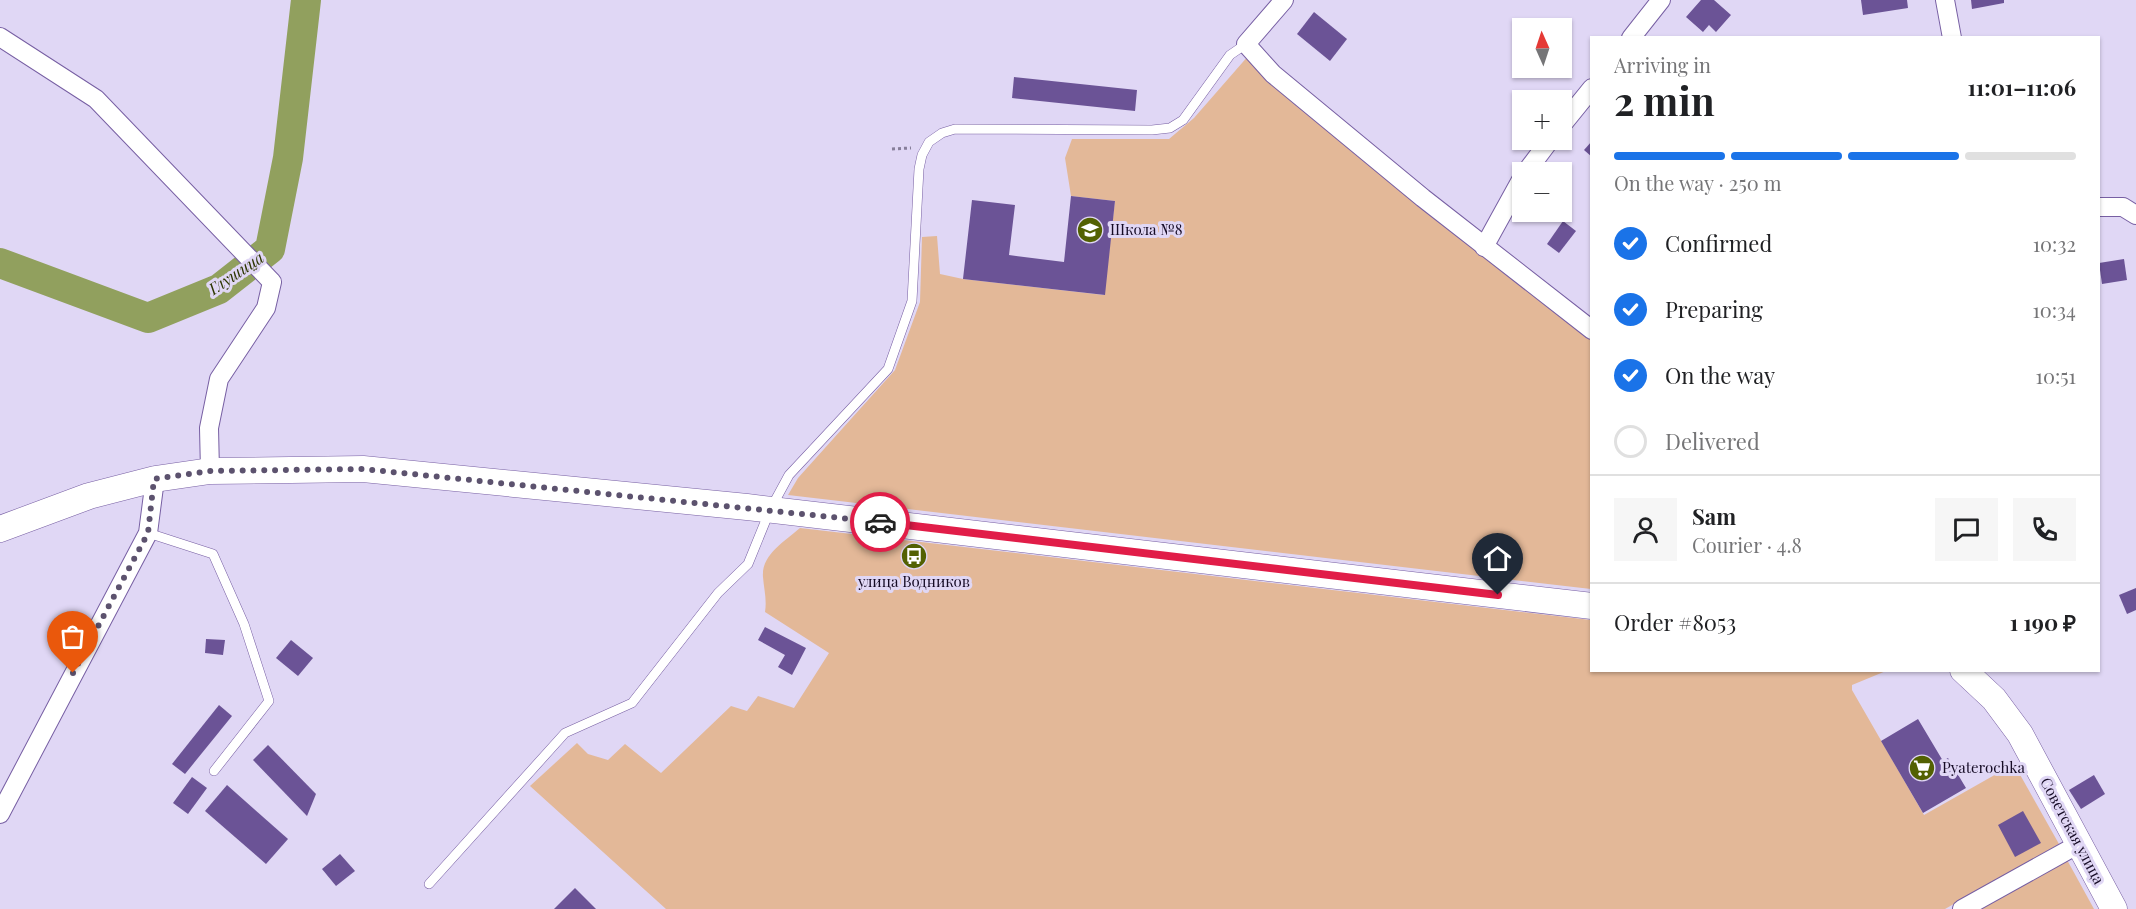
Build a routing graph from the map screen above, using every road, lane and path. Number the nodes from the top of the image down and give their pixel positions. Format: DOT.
graph roads {
  1 [pos="1284,0"];
  2 [pos="1661,0"];
  3 [pos="1945,0"];
  4 [pos="1633,36"];
  5 [pos="1952,36"];
  6 [pos="0,37"];
  7 [pos="1246,44"];
  8 [pos="1590,90"];
  9 [pos="1572,113"];
  10 [pos="892,148"];
  11 [pos="926,148"];
  12 [pos="1512,196"];
  13 [pos="2100,207"];
  14 [pos="2136,215"];
  15 [pos="1484,247"];
  16 [pos="1590,328"];
  17 [pos="210,471"];
  18 [pos="154,479"];
  19 [pos="770,510"];
  20 [pos="0,529"];
  21 [pos="148,533"];
  22 [pos="1590,606"];
  23 [pos="1972,673"];
  24 [pos="214,771"];
  25 [pos="0,814"];
  26 [pos="2079,844"];
  27 [pos="429,884"];
  28 [pos="1962,909"];
  29 [pos="2114,909"];
  1 -- 7 [label="street"];
  2 -- 4 [label="street"];
  3 -- 5 [label="street"];
  6 -- 17 [label="street"];
  7 -- 11 [label="lane"];
  7 -- 15 [label="street"];
  8 -- 9 [label="street"];
  10 -- 11 [label="path"];
  11 -- 19 [label="lane"];
  12 -- 15 [label="street"];
  13 -- 14 [label="street"];
  15 -- 16 [label="street"];
  17 -- 18 [label="main road"];
  17 -- 19 [label="main road"];
  18 -- 20 [label="main road"];
  18 -- 21 [label="street"];
  19 -- 22 [label="main road"];
  19 -- 27 [label="lane"];
  21 -- 24 [label="lane"];
  21 -- 25 [label="street"];
  23 -- 26 [label="main road, Советская улица"];
  26 -- 28 [label="street"];
  26 -- 29 [label="main road, Советская улица"];
}
